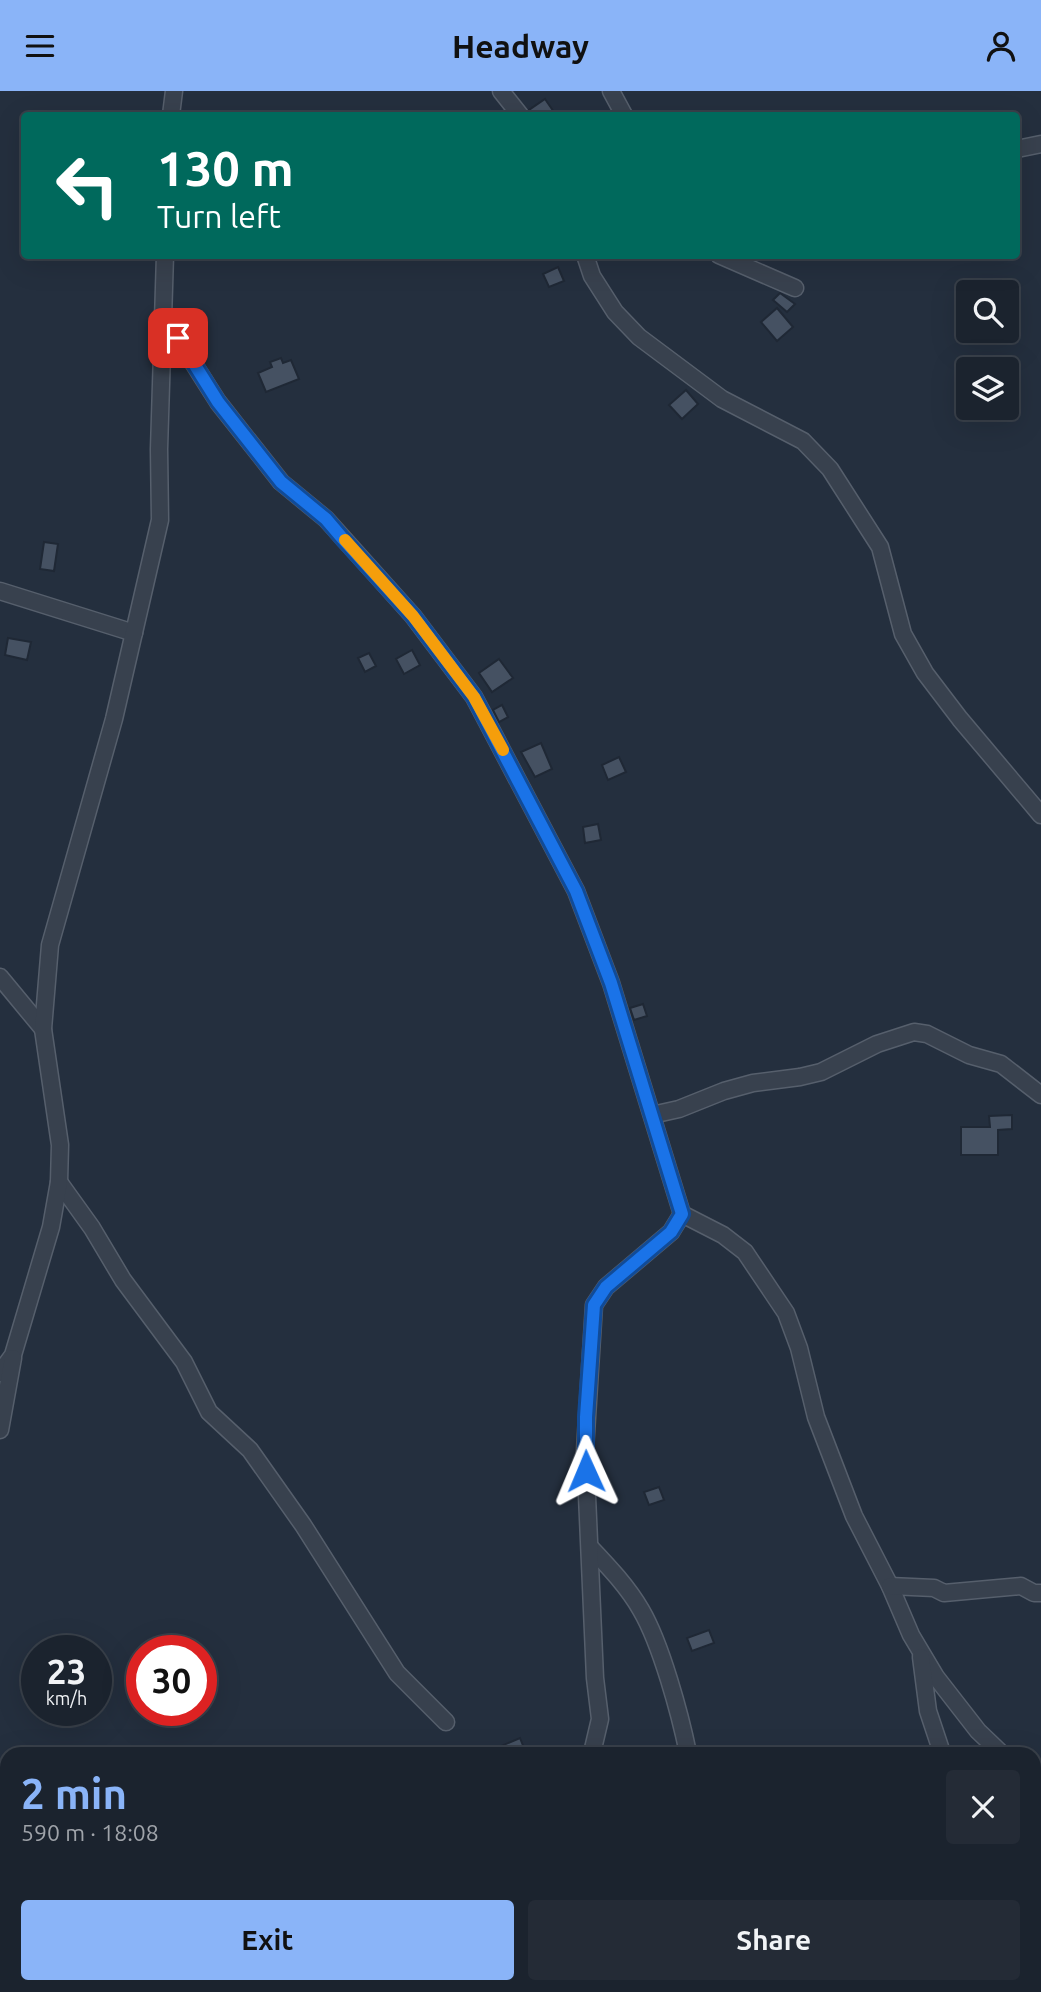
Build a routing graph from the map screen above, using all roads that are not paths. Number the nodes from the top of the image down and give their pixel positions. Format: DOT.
graph roads {
  1 [pos="174,91"];
  2 [pos="502,91"];
  3 [pos="611,91"];
  4 [pos="171,112"];
  5 [pos="518,112"];
  6 [pos="622,112"];
  7 [pos="1041,144"];
  8 [pos="1020,148"];
  9 [pos="165,259"];
  10 [pos="586,259"];
  11 [pos="728,259"];
  12 [pos="795,288"];
  13 [pos="164,317"];
  14 [pos="0,591"];
  15 [pos="134,633"];
  16 [pos="1041,815"];
  17 [pos="0,977"];
  18 [pos="43,1029"];
  19 [pos="1041,1095"];
  20 [pos="652,1115"];
  21 [pos="59,1182"];
  22 [pos="682,1214"];
  23 [pos="13,1355"];
  24 [pos="0,1373"];
  25 [pos="0,1430"];
  26 [pos="590,1547"];
  27 [pos="891,1586"];
  28 [pos="1041,1593"];
  29 [pos="920,1649"];
  30 [pos="446,1722"];
  31 [pos="593,1747"];
  32 [pos="686,1747"];
  33 [pos="940,1747"];
  34 [pos="995,1747"];
  35 [pos="0,1853"];
  36 [pos="0,1863"];
  1 -- 4 [label="street"];
  2 -- 5 [label="street"];
  3 -- 6 [label="street"];
  7 -- 8 [label="street"];
  9 -- 13 [label="street"];
  10 -- 16 [label="street"];
  11 -- 12 [label="street"];
  13 -- 15 [label="street"];
  13 -- 20 [label="street"];
  14 -- 15 [label="street"];
  15 -- 18 [label="street"];
  17 -- 18 [label="street"];
  18 -- 21 [label="street"];
  19 -- 20 [label="street"];
  20 -- 22 [label="street"];
  21 -- 23 [label="street"];
  21 -- 30 [label="street"];
  22 -- 26 [label="street"];
  22 -- 27 [label="street"];
  23 -- 24 [label="street"];
  23 -- 25 [label="street"];
  26 -- 31 [label="street"];
  26 -- 32 [label="street"];
  27 -- 28 [label="street"];
  27 -- 29 [label="street"];
  29 -- 33 [label="street"];
  29 -- 34 [label="street"];
  35 -- 36 [label="street"];
}
